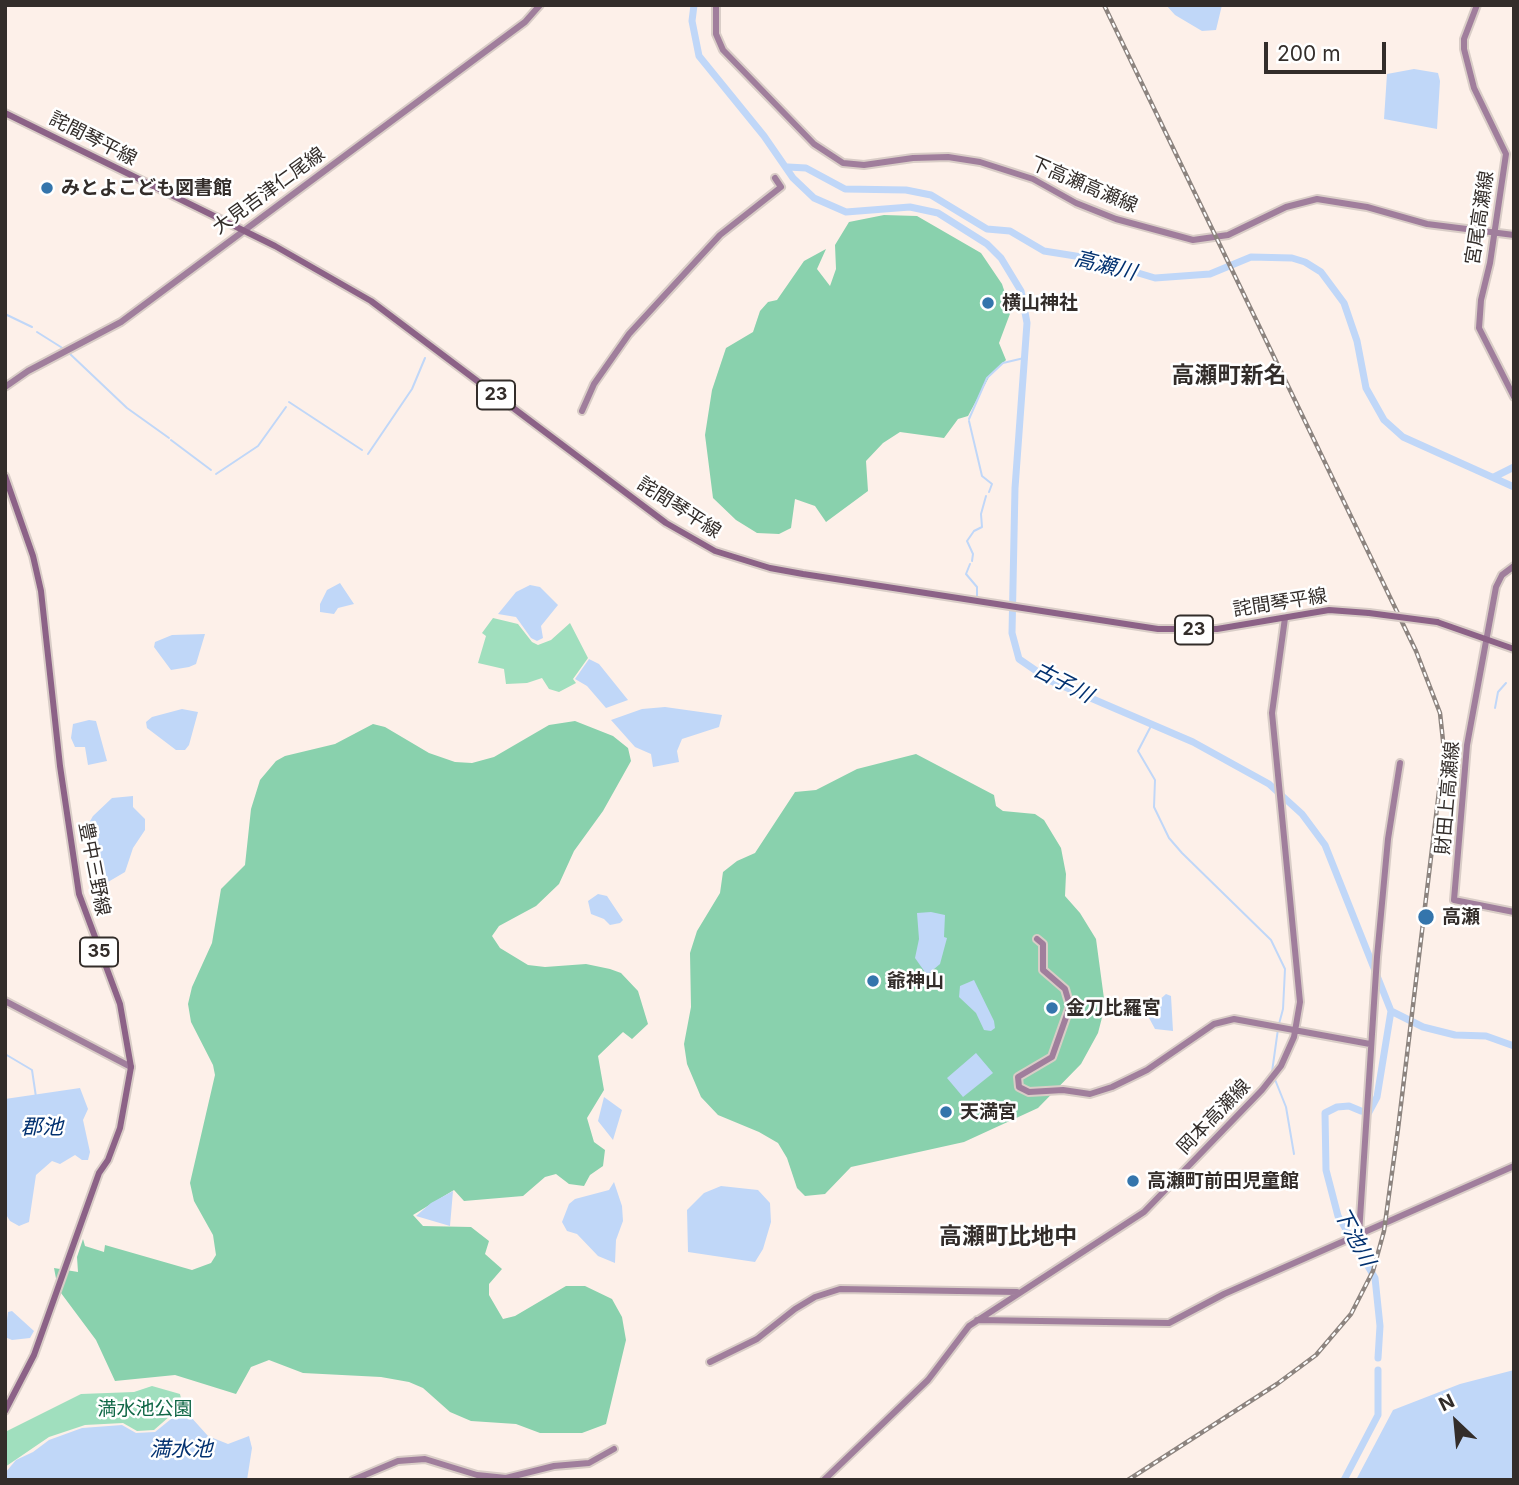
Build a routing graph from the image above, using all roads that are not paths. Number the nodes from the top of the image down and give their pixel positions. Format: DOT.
graph roads {
  1 [pos="540,5"];
  2 [pos="716,5"];
  3 [pos="1477,5"];
  4 [pos="5,113"];
  5 [pos="775,178"];
  6 [pos="242,231"];
  7 [pos="1495,233"];
  8 [pos="1514,235"];
  9 [pos="5,387"];
  10 [pos="1514,397"];
  11 [pos="582,411"];
  12 [pos="5,476"];
  13 [pos="1514,566"];
  14 [pos="1285,618"];
  15 [pos="1488,639"];
  16 [pos="1514,649"];
  17 [pos="1400,763"];
  18 [pos="1514,912"];
  19 [pos="1037,939"];
  20 [pos="5,1002"];
  21 [pos="1296,1029"];
  22 [pos="1370,1044"];
  23 [pos="131,1067"];
  24 [pos="1514,1166"];
  25 [pos="1359,1234"];
  26 [pos="1019,1293"];
  27 [pos="977,1320"];
  28 [pos="710,1362"];
  29 [pos="5,1411"];
  30 [pos="614,1449"];
  31 [pos="353,1480"];
  32 [pos="824,1480"];
  1 -- 6 [label="main road, 大見吉津仁尾線"];
  2 -- 7 [label="main road, 下高瀬高瀬線"];
  3 -- 7 [label="main road, 宮尾高瀬線"];
  4 -- 6 [label="main road, 詫間琴平線 / 23"];
  5 -- 11 [label="main road"];
  6 -- 9 [label="main road, 大見吉津仁尾線"];
  6 -- 14 [label="main road, 詫間琴平線 / 23"];
  7 -- 8 [label="main road, 下高瀬高瀬線"];
  7 -- 10 [label="main road, 宮尾高瀬線"];
  12 -- 23 [label="main road, 豊中三野線 / 35"];
  13 -- 15 [label="main road"];
  14 -- 15 [label="main road, 詫間琴平線 / 23, bridge"];
  14 -- 21 [label="main road, 岡本高瀬線"];
  15 -- 16 [label="main road, 詫間琴平線 / 23"];
  15 -- 18 [label="main road, 財田上高瀬線"];
  17 -- 22 [label="main road"];
  19 -- 21 [label="main road"];
  20 -- 23 [label="main road"];
  21 -- 22 [label="main road"];
  21 -- 26 [label="main road, 岡本高瀬線"];
  22 -- 25 [label="main road"];
  23 -- 29 [label="main road, 豊中三野線 / 35"];
  24 -- 25 [label="main road"];
  25 -- 27 [label="main road"];
  26 -- 27 [label="main road, 岡本高瀬線"];
  26 -- 28 [label="main road"];
  27 -- 32 [label="main road, 岡本高瀬線"];
  30 -- 31 [label="main road"];
}
